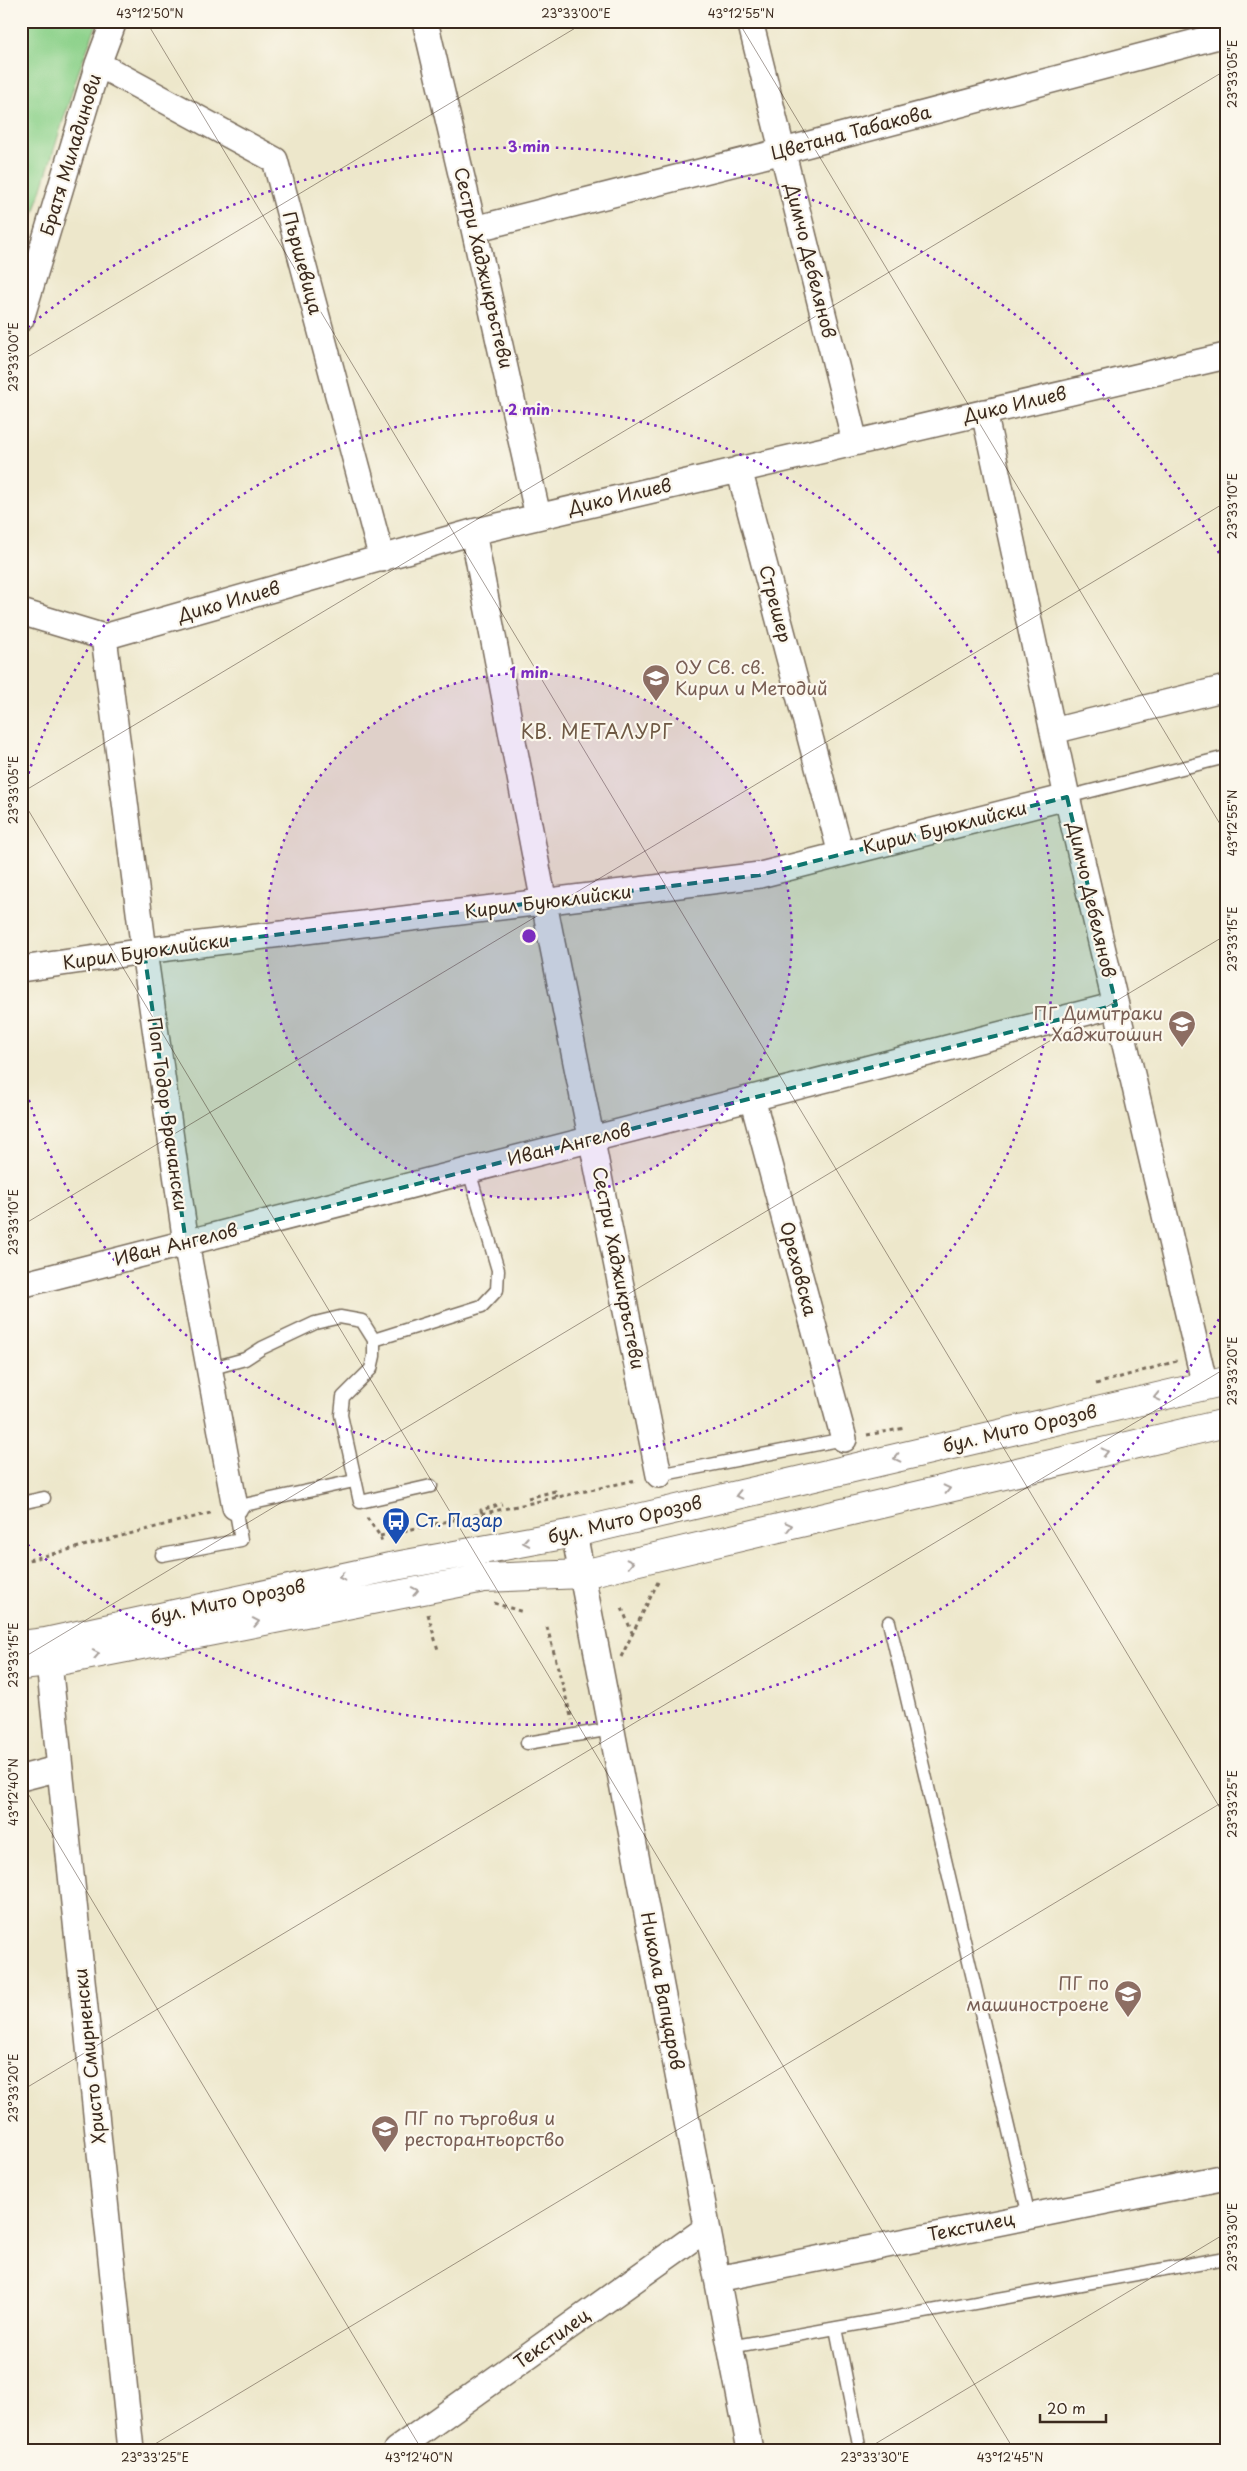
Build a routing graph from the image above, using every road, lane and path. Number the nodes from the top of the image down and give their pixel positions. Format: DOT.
graph roads {
  1 [pos="114,21"];
  2 [pos="424,21"];
  3 [pos="750,21"];
  4 [pos="1226,34"];
  5 [pos="98,64"];
  6 [pos="782,151"];
  7 [pos="474,229"];
  8 [pos="21,319"];
  9 [pos="1226,356"];
  10 [pos="984,412"];
  11 [pos="855,442"];
  12 [pos="739,469"];
  13 [pos="538,516"];
  14 [pos="473,532"];
  15 [pos="382,559"];
  16 [pos="21,612"];
  17 [pos="104,637"];
  18 [pos="1226,688"];
  19 [pos="1053,731"];
  20 [pos="1226,757"];
  21 [pos="1067,797"];
  22 [pos="841,854"];
  23 [pos="544,903"];
  24 [pos="144,951"];
  25 [pos="21,969"];
  26 [pos="1116,1005"];
  27 [pos="752,1098"];
  28 [pos="593,1139"];
  29 [pos="469,1171"];
  30 [pos="186,1243"];
  31 [pos="21,1285"];
  32 [pos="374,1340"];
  33 [pos="209,1369"];
  34 [pos="1215,1384"];
  35 [pos="1226,1423"];
  36 [pos="844,1439"];
  37 [pos="659,1474"];
  38 [pos="354,1481"];
  39 [pos="431,1486"];
  40 [pos="557,1497"];
  41 [pos="44,1498"];
  42 [pos="528,1498"];
  43 [pos="21,1503"];
  44 [pos="502,1504"];
  45 [pos="235,1506"];
  46 [pos="482,1513"];
  47 [pos="574,1533"];
  48 [pos="380,1536"];
  49 [pos="162,1555"];
  50 [pos="21,1562"];
  51 [pos="583,1574"];
  52 [pos="664,1577"];
  53 [pos="421,1590"];
  54 [pos="495,1604"];
  55 [pos="622,1608"];
  56 [pos="523,1612"];
  57 [pos="889,1622"];
  58 [pos="547,1627"];
  59 [pos="633,1635"];
  60 [pos="21,1645"];
  61 [pos="438,1650"];
  62 [pos="49,1663"];
  63 [pos="21,1666"];
  64 [pos="604,1689"];
  65 [pos="612,1729"];
  66 [pos="577,1735"];
  67 [pos="527,1743"];
  68 [pos="60,1768"];
  69 [pos="21,1778"];
  70 [pos="1226,2176"];
  71 [pos="1029,2216"];
  72 [pos="707,2228"];
  73 [pos="1226,2258"];
  74 [pos="717,2279"];
  75 [pos="836,2328"];
  76 [pos="730,2347"];
  77 [pos="398,2449"];
  78 [pos="131,2450"];
  79 [pos="750,2450"];
  80 [pos="860,2450"];
  1 -- 5 [label="street, Братя Миладинови"];
  2 -- 7 [label="street, Сестри Хаджикръстеви"];
  3 -- 6 [label="street, Димчо Дебелянов"];
  4 -- 6 [label="street, Цветана Табакова"];
  5 -- 8 [label="street, Братя Миладинови"];
  5 -- 15 [label="street, Пършевица"];
  6 -- 7 [label="street, Цветана Табакова"];
  6 -- 11 [label="street, Димчо Дебелянов"];
  7 -- 13 [label="street, Сестри Хаджикръстеви"];
  9 -- 10 [label="street, Дико Илиев"];
  10 -- 11 [label="street, Дико Илиев"];
  10 -- 19 [label="street, Димчо Дебелянов"];
  11 -- 12 [label="street, Дико Илиев"];
  12 -- 13 [label="street, Дико Илиев"];
  12 -- 22 [label="street, Стрешер"];
  13 -- 14 [label="street, Дико Илиев"];
  14 -- 15 [label="street, Дико Илиев"];
  14 -- 23 [label="street, Сестри Хаджикръстеви"];
  15 -- 17 [label="street, Дико Илиев"];
  16 -- 17 [label="street"];
  17 -- 24 [label="street, Поп Тодор Врачански"];
  18 -- 19 [label="street"];
  19 -- 21 [label="street, Димчо Дебелянов"];
  20 -- 21 [label="lane"];
  21 -- 22 [label="street, Кирил Буюклийски"];
  21 -- 26 [label="street, Димчо Дебелянов"];
  22 -- 23 [label="street, Кирил Буюклийски"];
  23 -- 24 [label="street, Кирил Буюклийски"];
  23 -- 28 [label="street, Сестри Хаджикръстеви"];
  24 -- 25 [label="street, Кирил Буюклийски"];
  24 -- 30 [label="street, Поп Тодор Врачански"];
  26 -- 27 [label="street, Иван Ангелов"];
  26 -- 34 [label="street, Димчо Дебелянов"];
  27 -- 28 [label="street, Иван Ангелов"];
  27 -- 36 [label="street, Ореховска"];
  28 -- 29 [label="street, Иван Ангелов"];
  28 -- 37 [label="street, Сестри Хаджикръстеви"];
  29 -- 30 [label="street, Иван Ангелов"];
  29 -- 32 [label="lane"];
  30 -- 31 [label="street, Иван Ангелов"];
  30 -- 33 [label="street, Поп Тодор Врачански"];
  32 -- 33 [label="lane"];
  32 -- 38 [label="lane"];
  33 -- 45 [label="street, Поп Тодор Врачански"];
  34 -- 47 [label="main road, бул. Мито Орозов, one-way"];
  51 -- 35 [label="main road, бул. Мито Орозов, one-way"];
  36 -- 37 [label="lane"];
  37 -- 40 [label="path"];
  38 -- 39 [label="lane"];
  38 -- 45 [label="lane"];
  40 -- 42 [label="path"];
  40 -- 46 [label="path"];
  41 -- 43 [label="lane"];
  44 -- 46 [label="path"];
  45 -- 49 [label="lane, Поп Тодор Врачански"];
  45 -- 50 [label="path"];
  46 -- 48 [label="path"];
  47 -- 51 [label="street, Никола Вапцаров"];
  47 -- 60 [label="main road, бул. Мито Орозов, one-way"];
  51 -- 53 [label="main road, бул. Мито Орозов"];
  51 -- 64 [label="street, Никола Вапцаров"];
  52 -- 59 [label="path"];
  53 -- 61 [label="path"];
  62 -- 53 [label="main road, бул. Мито Орозов, one-way"];
  54 -- 56 [label="path"];
  55 -- 59 [label="path"];
  57 -- 71 [label="lane"];
  58 -- 66 [label="path"];
  59 -- 64 [label="path"];
  62 -- 63 [label="main road, бул. Мито Орозов"];
  62 -- 68 [label="street, Христо Смирненски"];
  64 -- 65 [label="street, Никола Вапцаров"];
  65 -- 66 [label="lane"];
  65 -- 72 [label="street, Никола Вапцаров"];
  66 -- 67 [label="lane"];
  68 -- 69 [label="street"];
  68 -- 78 [label="street, Христо Смирненски"];
  70 -- 71 [label="street, Текстилец"];
  71 -- 74 [label="street, Текстилец"];
  72 -- 74 [label="street, Никола Вапцаров"];
  72 -- 77 [label="street, Текстилец"];
  73 -- 75 [label="lane"];
  74 -- 76 [label="street, Никола Вапцаров"];
  75 -- 76 [label="lane"];
  75 -- 80 [label="lane"];
  76 -- 79 [label="street, Никола Вапцаров"];
}
